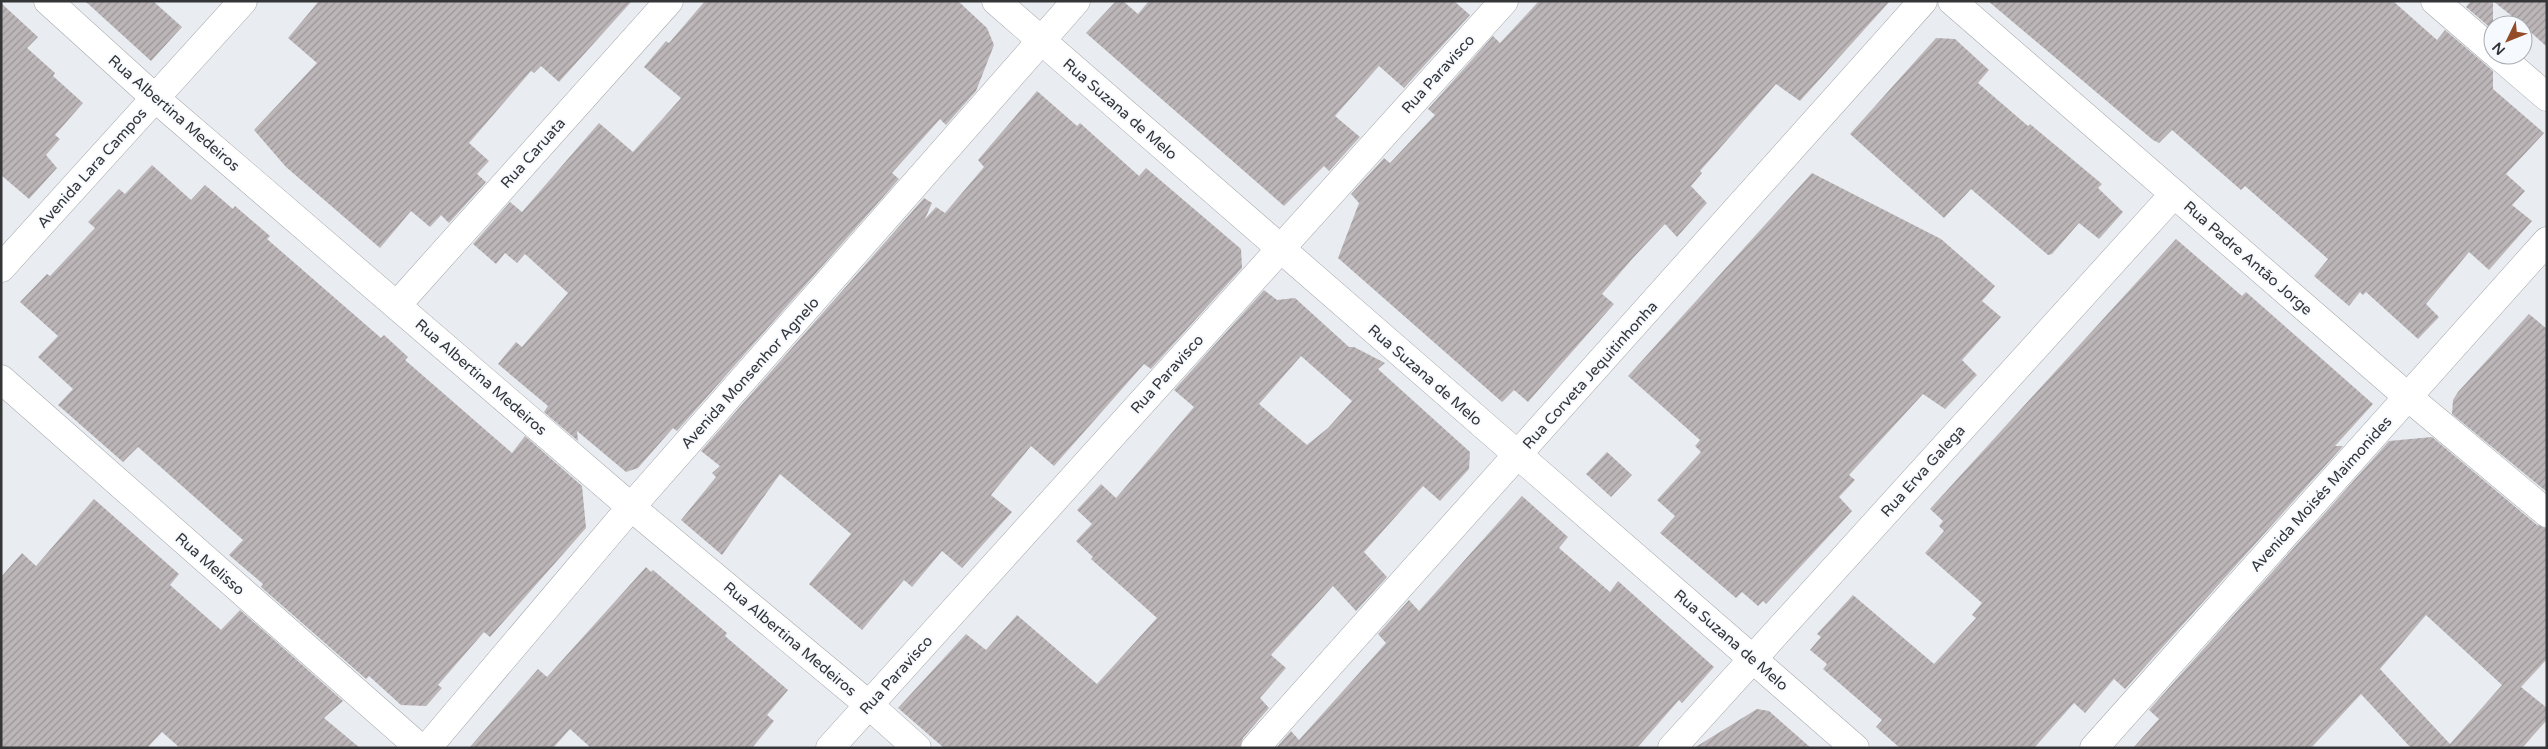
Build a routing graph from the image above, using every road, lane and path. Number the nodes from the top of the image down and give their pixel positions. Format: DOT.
graph roads {
  1 [pos="48,1"];
  2 [pos="243,1"];
  3 [pos="669,1"];
  4 [pos="996,1"];
  5 [pos="1076,1"];
  6 [pos="1504,1"];
  7 [pos="1923,1"];
  8 [pos="1952,1"];
  9 [pos="2435,1"];
  10 [pos="1041,40"];
  11 [pos="2483,42"];
  12 [pos="2509,65"];
  13 [pos="154,98"];
  14 [pos="2547,98"];
  15 [pos="2174,194"];
  16 [pos="2547,241"];
  17 [pos="1280,248"];
  18 [pos="1,268"];
  19 [pos="397,305"];
  20 [pos="1,379"];
  21 [pos="2408,397"];
  22 [pos="1519,456"];
  23 [pos="631,507"];
  24 [pos="2547,513"];
  25 [pos="1752,659"];
  26 [pos="869,704"];
  27 [pos="420,748"];
  28 [pos="426,748"];
  29 [pos="830,748"];
  30 [pos="917,748"];
  31 [pos="1255,748"];
  32 [pos="1672,748"];
  33 [pos="1855,748"];
  34 [pos="2094,748"];
  1 -- 13 [label="street, Rua Albertina Medeiros"];
  2 -- 13 [label="street, Avenida Lara Campos"];
  3 -- 19 [label="street, Rua Caruata"];
  4 -- 10 [label="street, Rua Suzana de Melo"];
  5 -- 10 [label="street, Avenida Monsenhor Agnelo"];
  6 -- 17 [label="street, Rua Paravisco"];
  7 -- 22 [label="street, Rua Corveta Jequitinhonha"];
  8 -- 15 [label="street, Rua Padre Antão Jorge"];
  9 -- 11 [label="street"];
  10 -- 17 [label="street, Rua Suzana de Melo"];
  10 -- 23 [label="street, Avenida Monsenhor Agnelo"];
  12 -- 14 [label="street"];
  13 -- 18 [label="street, Avenida Lara Campos"];
  13 -- 19 [label="street, Rua Albertina Medeiros"];
  15 -- 21 [label="street, Rua Padre Antão Jorge"];
  15 -- 25 [label="street, Rua Erva Galega"];
  16 -- 21 [label="street, Avenida Moisés Maimonides"];
  17 -- 22 [label="street, Rua Suzana de Melo"];
  17 -- 26 [label="street, Rua Paravisco"];
  19 -- 23 [label="street, Rua Albertina Medeiros"];
  20 -- 27 [label="street, Rua Melisso"];
  21 -- 24 [label="street, Rua Padre Antão Jorge"];
  21 -- 34 [label="street, Avenida Moisés Maimonides"];
  22 -- 25 [label="street, Rua Suzana de Melo"];
  22 -- 31 [label="street, Rua Corveta Jequitinhonha"];
  23 -- 26 [label="street, Rua Albertina Medeiros"];
  23 -- 28 [label="street, Avenida Monsenhor Agnelo"];
  25 -- 32 [label="street, Rua Erva Galega"];
  25 -- 33 [label="street, Rua Suzana de Melo"];
  26 -- 29 [label="street, Rua Paravisco"];
  26 -- 30 [label="street, Rua Albertina Medeiros"];
}
